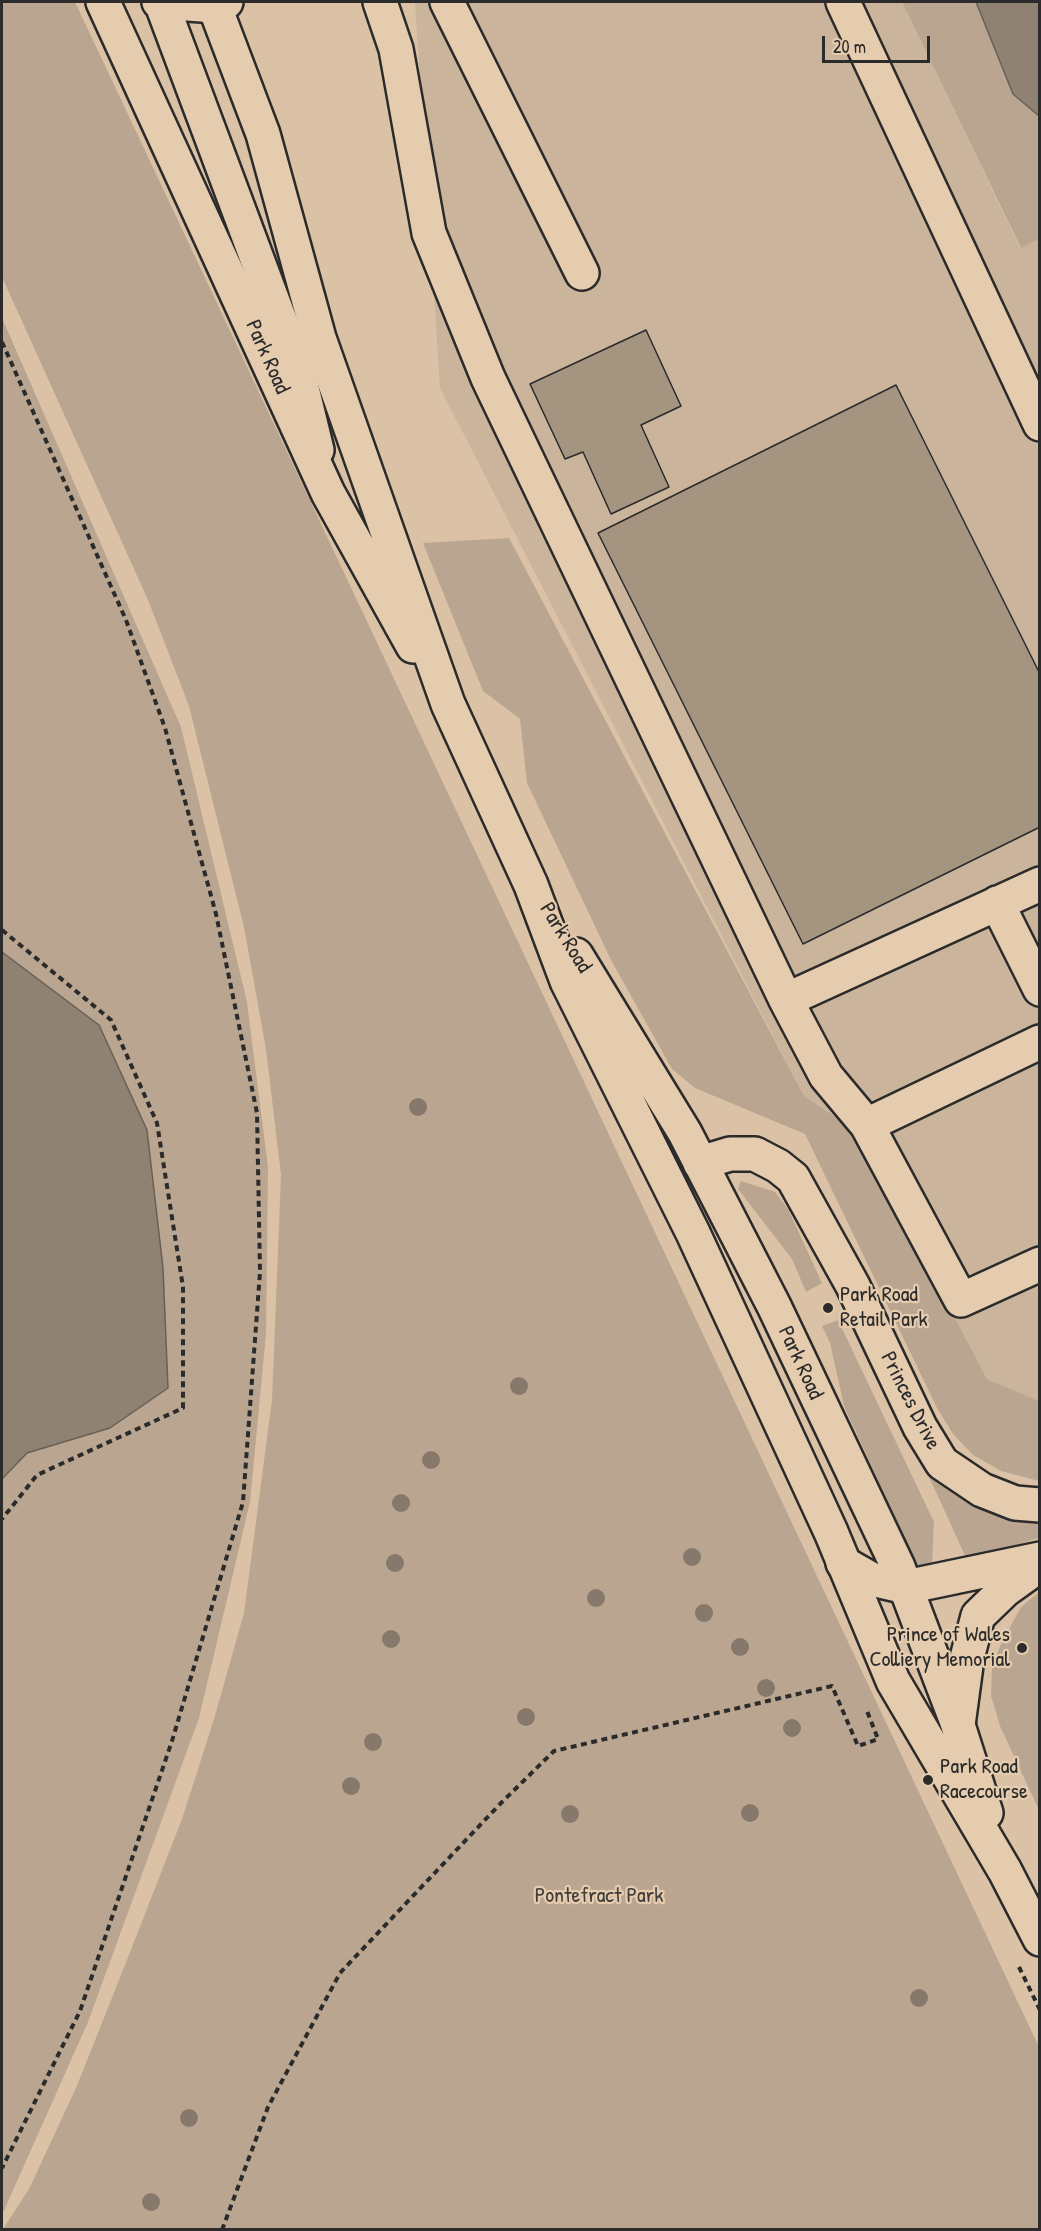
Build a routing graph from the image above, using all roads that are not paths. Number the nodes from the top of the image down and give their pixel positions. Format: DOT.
graph roads {
  1 [pos="103,2"];
  2 [pos="160,2"];
  3 [pos="380,2"];
  4 [pos="447,2"];
  5 [pos="843,2"];
  6 [pos="218,3"];
  7 [pos="582,273"];
  8 [pos="1038,415"];
  9 [pos="328,493"];
  10 [pos="448,704"];
  11 [pos="1040,884"];
  12 [pos="531,885"];
  13 [pos="997,903"];
  14 [pos="1040,990"];
  15 [pos="786,1000"];
  16 [pos="1040,1042"];
  17 [pos="867,1125"];
  18 [pos="715,1158"];
  19 [pos="693,1233"];
  20 [pos="1040,1263"];
  21 [pos="1040,1505"];
  22 [pos="1040,1559"];
  23 [pos="843,1563"];
  24 [pos="1040,1565"];
  25 [pos="906,1587"];
  26 [pos="958,1725"];
  27 [pos="1005,1871"];
  28 [pos="1040,1939"];
  1 -- 9 [label="main road, Park Road"];
  2 -- 6 [label="main road"];
  2 -- 9 [label="main road"];
  3 -- 15 [label="main road"];
  4 -- 7 [label="main road"];
  5 -- 8 [label="main road"];
  6 -- 10 [label="main road, Park Road"];
  9 -- 10 [label="main road, Park Road"];
  10 -- 12 [label="main road, Park Road"];
  11 -- 13 [label="main road"];
  12 -- 18 [label="main road, Park Road"];
  12 -- 19 [label="main road, Park Road"];
  13 -- 14 [label="main road"];
  13 -- 15 [label="main road"];
  15 -- 17 [label="main road"];
  16 -- 17 [label="main road"];
  17 -- 20 [label="main road"];
  18 -- 19 [label="main road"];
  18 -- 21 [label="main road, Princes Drive"];
  18 -- 25 [label="main road, Park Road"];
  19 -- 23 [label="main road, Park Road"];
  22 -- 25 [label="main road"];
  23 -- 25 [label="main road"];
  23 -- 27 [label="main road, Park Road"];
  24 -- 26 [label="main road"];
  25 -- 26 [label="main road, Park Road"];
  26 -- 27 [label="main road, Park Road"];
  27 -- 28 [label="main road, Park Road"];
}
